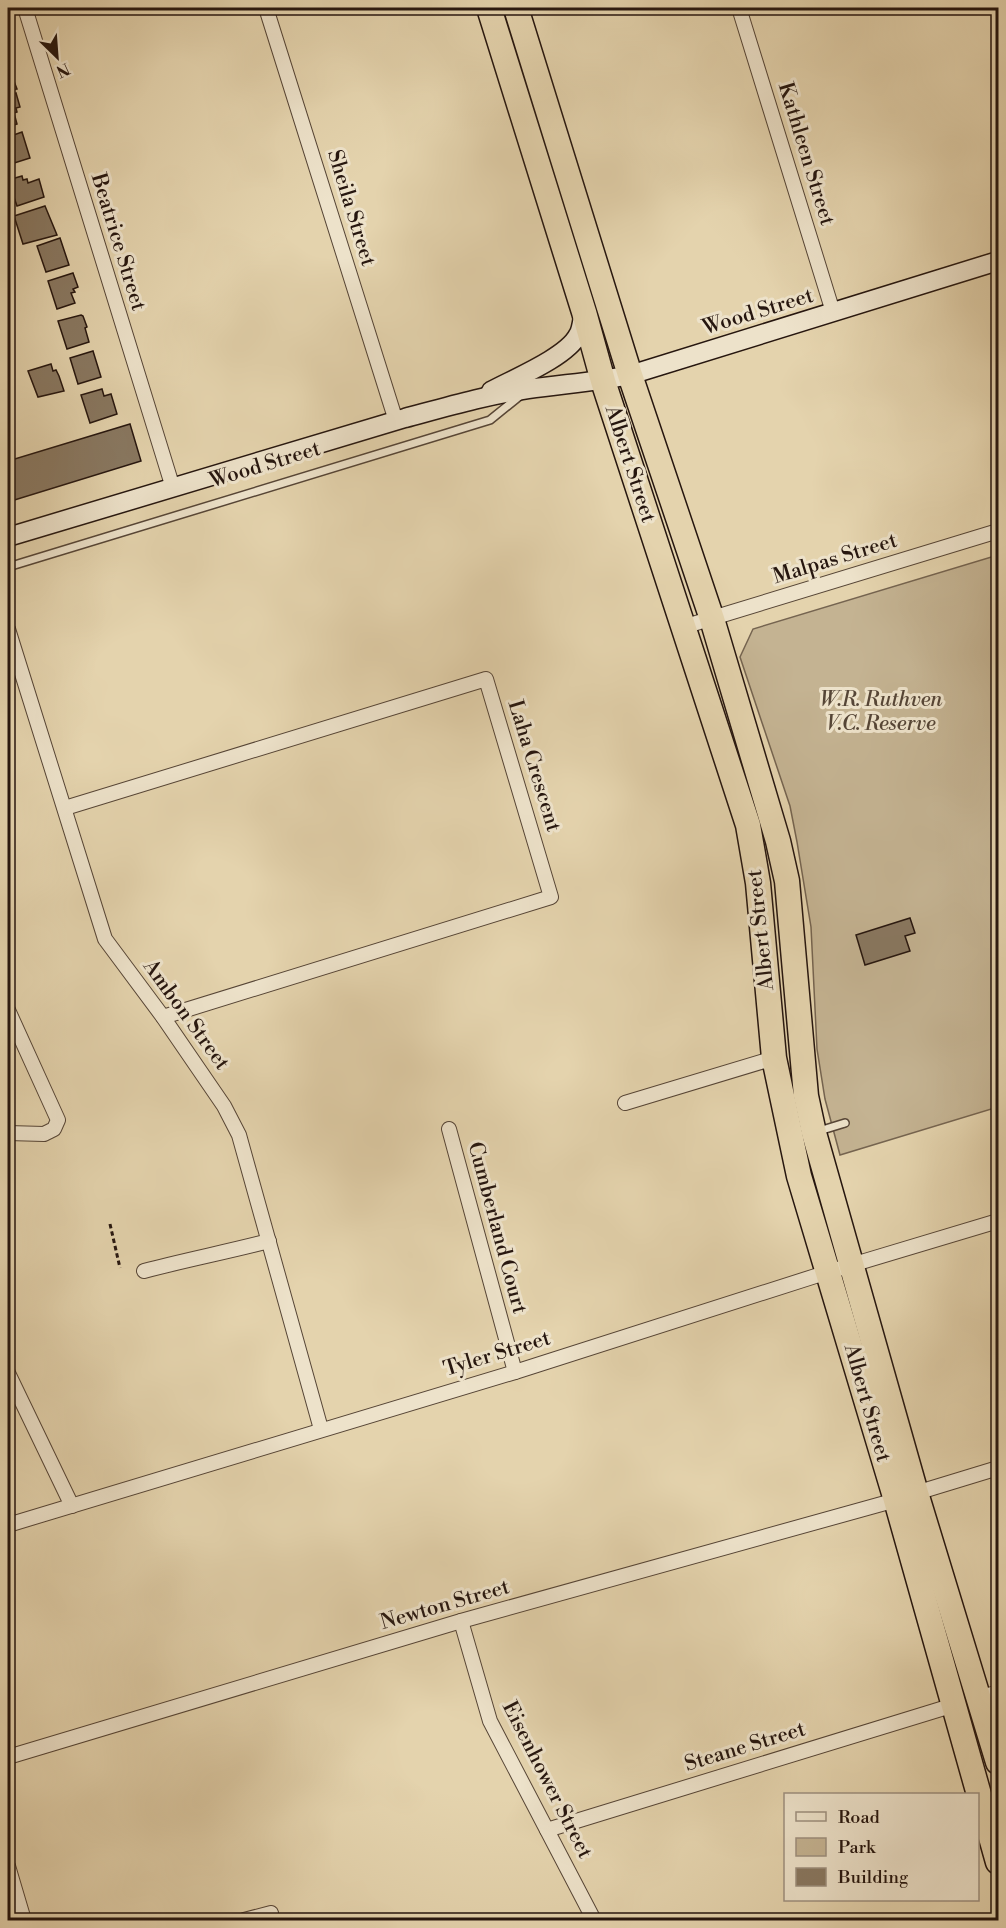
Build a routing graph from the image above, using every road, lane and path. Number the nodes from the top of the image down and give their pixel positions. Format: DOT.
graph roads {
  1 [pos="25,8"];
  2 [pos="266,8"];
  3 [pos="489,8"];
  4 [pos="516,8"];
  5 [pos="739,8"];
  6 [pos="526,39"];
  7 [pos="501,46"];
  8 [pos="999,261"];
  9 [pos="584,312"];
  10 [pos="833,312"];
  11 [pos="630,375"];
  12 [pos="603,381"];
  13 [pos="527,389"];
  14 [pos="471,401"];
  15 [pos="396,421"];
  16 [pos="172,488"];
  17 [pos="999,531"];
  18 [pos="8,537"];
  19 [pos="8,567"];
  20 [pos="712,619"];
  21 [pos="683,627"];
  22 [pos="8,629"];
  23 [pos="65,808"];
  24 [pos="787,881"];
  25 [pos="758,883"];
  26 [pos="8,1011"];
  27 [pos="163,1017"];
  28 [pos="774,1058"];
  29 [pos="625,1103"];
  30 [pos="845,1123"];
  31 [pos="449,1129"];
  32 [pos="8,1133"];
  33 [pos="814,1133"];
  34 [pos="999,1221"];
  35 [pos="110,1224"];
  36 [pos="268,1241"];
  37 [pos="853,1266"];
  38 [pos="120,1268"];
  39 [pos="144,1271"];
  40 [pos="828,1272"];
  41 [pos="515,1372"];
  42 [pos="8,1373"];
  43 [pos="321,1429"];
  44 [pos="999,1468"];
  45 [pos="906,1496"];
  46 [pos="72,1506"];
  47 [pos="8,1525"];
  48 [pos="461,1621"];
  49 [pos="989,1695"];
  50 [pos="954,1705"];
  51 [pos="8,1757"];
  52 [pos="999,1762"];
  53 [pos="547,1830"];
  54 [pos="999,1862"];
  55 [pos="8,1866"];
  56 [pos="271,1913"];
  57 [pos="24,1920"];
  58 [pos="244,1920"];
  59 [pos="594,1920"];
  1 -- 16 [label="street, Beatrice Street"];
  2 -- 15 [label="street, Sheila Street"];
  3 -- 7 [label="highway, Albert Street"];
  4 -- 6 [label="highway, Albert Street"];
  5 -- 10 [label="street, Kathleen Street"];
  6 -- 7 [label="highway"];
  6 -- 11 [label="highway, Albert Street"];
  7 -- 9 [label="highway, Albert Street"];
  8 -- 10 [label="street, Wood Street"];
  9 -- 12 [label="highway, Albert Street"];
  9 -- 14 [label="street"];
  10 -- 11 [label="street, Wood Street"];
  11 -- 12 [label="street, Wood Street"];
  11 -- 20 [label="highway, Albert Street"];
  12 -- 13 [label="street, Wood Street"];
  12 -- 21 [label="highway, Albert Street"];
  13 -- 14 [label="street, Wood Street"];
  13 -- 19 [label="lane, Wood Street"];
  14 -- 15 [label="street, Wood Street"];
  15 -- 16 [label="street, Wood Street"];
  16 -- 18 [label="street, Wood Street"];
  17 -- 20 [label="street, Malpas Street"];
  20 -- 21 [label="street, Malpas Street"];
  20 -- 24 [label="highway, Albert Street"];
  21 -- 25 [label="highway, Albert Street"];
  22 -- 23 [label="street, Ambon Street"];
  23 -- 27 [label="street, Ambon Street"];
  23 -- 27 [label="street, Laha Crescent"];
  24 -- 25 [label="highway"];
  24 -- 33 [label="highway, Albert Street"];
  25 -- 28 [label="highway, Albert Street"];
  26 -- 32 [label="street"];
  27 -- 36 [label="street, Ambon Street"];
  28 -- 29 [label="street"];
  28 -- 40 [label="highway, Albert Street"];
  30 -- 33 [label="lane"];
  31 -- 41 [label="street, Cumberland Court"];
  33 -- 37 [label="highway, Albert Street"];
  34 -- 37 [label="street, Tyler Street"];
  35 -- 38 [label="path"];
  36 -- 39 [label="street"];
  36 -- 43 [label="street, Ambon Street"];
  37 -- 40 [label="street, Tyler Street"];
  37 -- 45 [label="highway, Albert Street"];
  40 -- 41 [label="street, Tyler Street"];
  40 -- 45 [label="highway, Albert Street"];
  41 -- 43 [label="street, Tyler Street"];
  42 -- 46 [label="street"];
  43 -- 46 [label="street, Tyler Street"];
  44 -- 45 [label="street, Newton Street"];
  45 -- 48 [label="street, Newton Street"];
  45 -- 49 [label="highway, Albert Street"];
  45 -- 50 [label="highway, Albert Street"];
  46 -- 47 [label="street, Tyler Street"];
  48 -- 51 [label="street, Newton Street"];
  48 -- 53 [label="street, Eisenhower Street"];
  49 -- 52 [label="highway, Albert Street"];
  50 -- 53 [label="street, Steane Street"];
  50 -- 54 [label="highway, Albert Street"];
  53 -- 59 [label="street, Eisenhower Street"];
  55 -- 57 [label="street"];
  56 -- 58 [label="street"];
}
